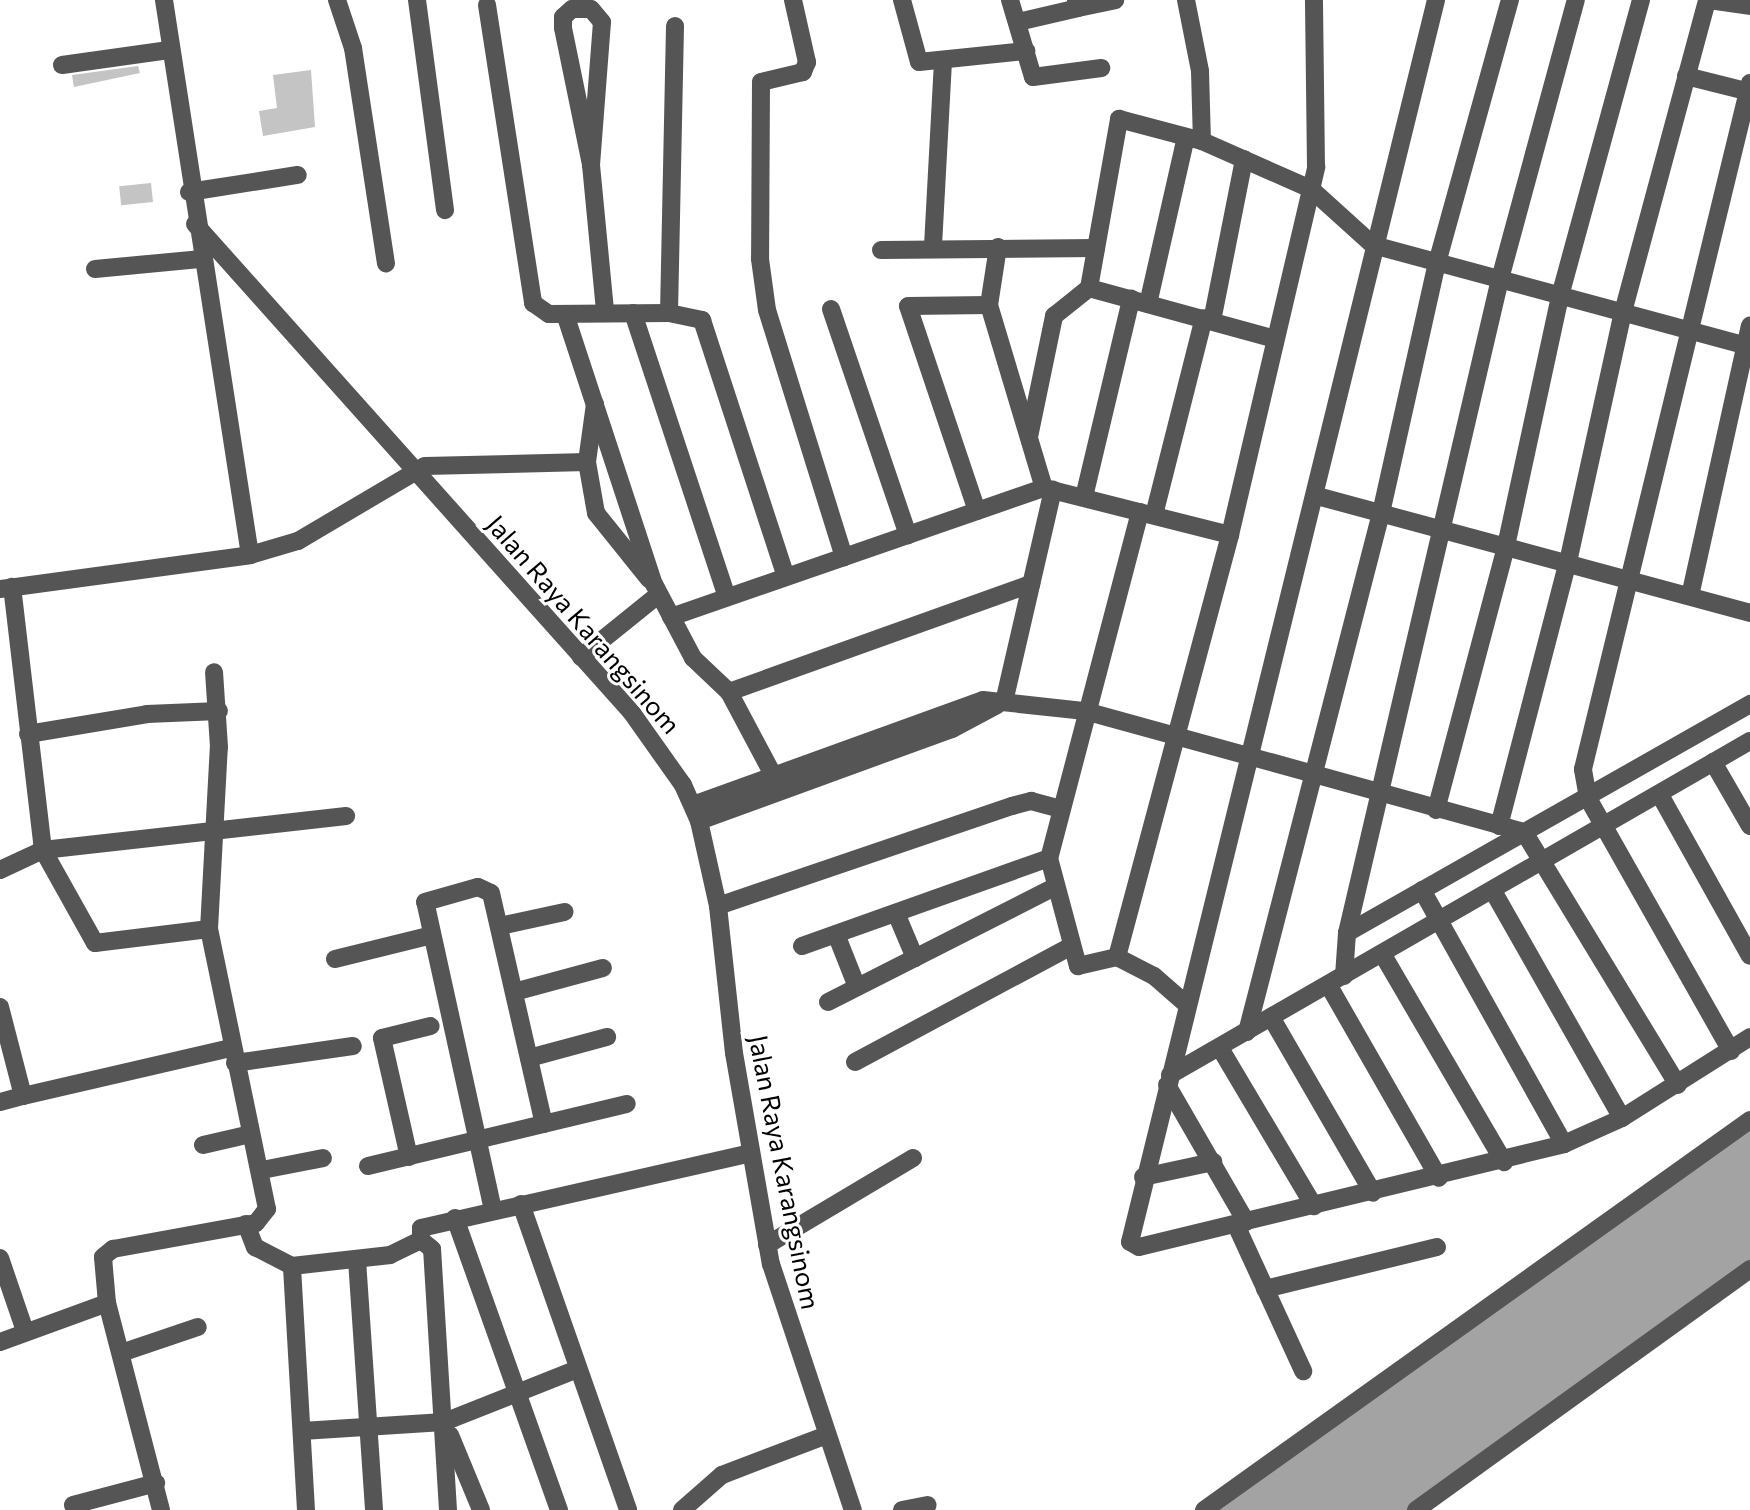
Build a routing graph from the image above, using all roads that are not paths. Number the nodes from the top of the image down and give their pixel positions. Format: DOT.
graph roads {
  1 [pos="164,0"];
  2 [pos="337,0"];
  3 [pos="417,0"];
  4 [pos="793,0"];
  5 [pos="902,0"];
  6 [pos="1010,0"];
  7 [pos="1115,0"];
  8 [pos="1186,0"];
  9 [pos="1314,0"];
  10 [pos="1436,0"];
  11 [pos="1510,0"];
  12 [pos="1576,0"];
  13 [pos="1641,0"];
  14 [pos="1708,0"];
  15 [pos="1077,4"];
  16 [pos="488,5"];
  17 [pos="1750,6"];
  18 [pos="1018,22"];
  19 [pos="675,26"];
  20 [pos="169,50"];
  21 [pos="1026,51"];
  22 [pos="943,61"];
  23 [pos="62,65"];
  24 [pos="1101,68"];
  25 [pos="1686,76"];
  26 [pos="1749,89"];
  27 [pos="576,97"];
  28 [pos="595,97"];
  29 [pos="1194,139"];
  30 [pos="1244,159"];
  31 [pos="592,165"];
  32 [pos="298,176"];
  33 [pos="1311,189"];
  34 [pos="189,192"];
  35 [pos="445,210"];
  36 [pos="195,224"];
  37 [pos="1373,245"];
  38 [pos="933,246"];
  39 [pos="998,247"];
  40 [pos="1096,248"];
  41 [pos="881,250"];
  42 [pos="200,259"];
  43 [pos="386,262"];
  44 [pos="1437,263"];
  45 [pos="95,269"];
  46 [pos="1500,279"];
  47 [pos="1089,288"];
  48 [pos="1560,296"];
  49 [pos="1139,301"];
  50 [pos="989,305"];
  51 [pos="831,309"];
  52 [pos="605,311"];
  53 [pos="1623,312"];
  54 [pos="633,313"];
  55 [pos="669,313"];
  56 [pos="565,314"];
  57 [pos="1208,319"];
  58 [pos="1750,326"];
  59 [pos="1686,329"];
  60 [pos="1276,339"];
  61 [pos="1748,346"];
  62 [pos="596,398"];
  63 [pos="1029,437"];
  64 [pos="587,462"];
  65 [pos="412,471"];
  66 [pos="1048,489"];
  67 [pos="1317,496"];
  68 [pos="1084,497"];
  69 [pos="977,511"];
  70 [pos="1381,513"];
  71 [pos="1147,514"];
  72 [pos="1442,531"];
  73 [pos="1230,534"];
  74 [pos="908,535"];
  75 [pos="1506,546"];
  76 [pos="250,555"];
  77 [pos="844,557"];
  78 [pos="1568,562"];
  79 [pos="786,577"];
  80 [pos="1631,579"];
  81 [pos="1031,584"];
  82 [pos="6,588"];
  83 [pos="656,589"];
  84 [pos="1690,596"];
  85 [pos="727,597"];
  86 [pos="1750,613"];
  87 [pos="671,617"];
  88 [pos="580,657"];
  89 [pos="214,672"];
  90 [pos="729,692"];
  91 [pos="1000,704"];
  92 [pos="1750,704"];
  93 [pos="219,711"];
  94 [pos="1086,711"];
  95 [pos="28,734"];
  96 [pos="1175,739"];
  97 [pos="1750,741"];
  98 [pos="1248,757"];
  99 [pos="1713,762"];
  100 [pos="1315,776"];
  101 [pos="777,783"];
  102 [pos="1380,795"];
  103 [pos="1660,795"];
  104 [pos="1588,798"];
  105 [pos="1061,809"];
  106 [pos="1436,810"];
  107 [pos="696,813"];
  108 [pos="346,816"];
  109 [pos="1499,826"];
  110 [pos="1750,826"];
  111 [pos="1604,827"];
  112 [pos="211,831"];
  113 [pos="1524,832"];
  114 [pos="43,850"];
  115 [pos="1049,858"];
  116 [pos="1546,860"];
  117 [pos="0,870"];
  118 [pos="1055,887"];
  119 [pos="1422,890"];
  120 [pos="1493,891"];
  121 [pos="718,906"];
  122 [pos="564,912"];
  123 [pos="896,913"];
  124 [pos="1440,921"];
  125 [pos="500,926"];
  126 [pos="209,929"];
  127 [pos="1347,933"];
  128 [pos="836,934"];
  129 [pos="428,936"];
  130 [pos="802,946"];
  131 [pos="1071,946"];
  132 [pos="1382,954"];
  133 [pos="1750,956"];
  134 [pos="1117,957"];
  135 [pos="915,958"];
  136 [pos="335,959"];
  137 [pos="603,968"];
  138 [pos="1336,981"];
  139 [pos="858,987"];
  140 [pos="514,992"];
  141 [pos="828,1002"];
  142 [pos="1185,1003"];
  143 [pos="0,1007"];
  144 [pos="1271,1017"];
  145 [pos="431,1026"];
  146 [pos="1247,1032"];
  147 [pos="607,1037"];
  148 [pos="1750,1037"];
  149 [pos="353,1046"];
  150 [pos="1220,1048"];
  151 [pos="1731,1051"];
  152 [pos="233,1056"];
  153 [pos="529,1058"];
  154 [pos="855,1062"];
  155 [pos="1169,1080"];
  156 [pos="1678,1085"];
  157 [pos="23,1096"];
  158 [pos="0,1102"];
  159 [pos="626,1104"];
  160 [pos="1622,1118"];
  161 [pos="1750,1120"];
  162 [pos="544,1124"];
  163 [pos="251,1134"];
  164 [pos="478,1141"];
  165 [pos="1564,1144"];
  166 [pos="203,1145"];
  167 [pos="751,1153"];
  168 [pos="410,1157"];
  169 [pos="323,1158"];
  170 [pos="914,1158"];
  171 [pos="1213,1162"];
  172 [pos="1504,1162"];
  173 [pos="368,1166"];
  174 [pos="262,1170"];
  175 [pos="1143,1177"];
  176 [pos="1439,1178"];
  177 [pos="1373,1194"];
  178 [pos="521,1204"];
  179 [pos="1314,1206"];
  180 [pos="493,1209"];
  181 [pos="455,1217"];
  182 [pos="1241,1223"];
  183 [pos="247,1224"];
  184 [pos="463,1243"];
  185 [pos="427,1245"];
  186 [pos="767,1245"];
  187 [pos="1437,1247"];
  188 [pos="0,1258"];
  189 [pos="357,1260"];
  190 [pos="292,1266"];
  191 [pos="1750,1269"];
  192 [pos="1265,1289"];
  193 [pos="107,1303"];
  194 [pos="198,1327"];
  195 [pos="25,1331"];
  196 [pos="0,1342"];
  197 [pos="121,1353"];
  198 [pos="578,1369"];
  199 [pos="1303,1371"];
  200 [pos="515,1391"];
  201 [pos="444,1422"];
  202 [pos="369,1426"];
  203 [pos="302,1431"];
  204 [pos="827,1435"];
  205 [pos="156,1483"];
  206 [pos="74,1505"];
  207 [pos="928,1505"];
  208 [pos="161,1510"];
  209 [pos="306,1510"];
  210 [pos="374,1510"];
  211 [pos="448,1510"];
  212 [pos="481,1510"];
  213 [pos="559,1510"];
  214 [pos="628,1510"];
  215 [pos="682,1510"];
  216 [pos="853,1510"];
  217 [pos="902,1510"];
  218 [pos="1204,1510"];
  219 [pos="1416,1510"];
  1 -- 20 [label="street"];
  2 -- 43 [label="street"];
  3 -- 35 [label="street"];
  4 -- 77 [label="street"];
  5 -- 22 [label="street"];
  6 -- 18 [label="street"];
  7 -- 15 [label="street"];
  8 -- 29 [label="street"];
  9 -- 33 [label="street"];
  10 -- 37 [label="street"];
  11 -- 44 [label="street"];
  12 -- 46 [label="street"];
  13 -- 48 [label="street"];
  14 -- 17 [label="street"];
  14 -- 25 [label="street"];
  15 -- 18 [label="street"];
  16 -- 56 [label="street"];
  18 -- 21 [label="street"];
  19 -- 55 [label="street"];
  20 -- 23 [label="street"];
  20 -- 34 [label="street"];
  21 -- 22 [label="street"];
  21 -- 24 [label="street"];
  22 -- 38 [label="street"];
  25 -- 26 [label="street"];
  25 -- 53 [label="street"];
  26 -- 59 [label="street"];
  27 -- 28 [label="street"];
  27 -- 28 [label="street"];
  27 -- 31 [label="street"];
  28 -- 31 [label="street"];
  29 -- 30 [label="street"];
  29 -- 40 [label="street"];
  29 -- 49 [label="street"];
  30 -- 33 [label="street"];
  30 -- 57 [label="street"];
  31 -- 52 [label="street"];
  32 -- 34 [label="street"];
  33 -- 37 [label="street"];
  33 -- 60 [label="street"];
  34 -- 36 [label="street"];
  36 -- 42 [label="street"];
  36 -- 65 [label="street, Jalan Raya Karangsinom"];
  37 -- 44 [label="street"];
  37 -- 67 [label="street"];
  38 -- 39 [label="street"];
  38 -- 41 [label="street"];
  39 -- 40 [label="street"];
  39 -- 50 [label="street"];
  40 -- 47 [label="street"];
  42 -- 45 [label="street"];
  42 -- 76 [label="street"];
  44 -- 46 [label="street"];
  44 -- 70 [label="street"];
  46 -- 48 [label="street"];
  46 -- 72 [label="street"];
  47 -- 49 [label="street"];
  47 -- 63 [label="street"];
  48 -- 53 [label="street"];
  48 -- 75 [label="street"];
  49 -- 57 [label="street"];
  49 -- 68 [label="street"];
  50 -- 63 [label="street"];
  50 -- 69 [label="street"];
  51 -- 74 [label="street"];
  52 -- 54 [label="street"];
  52 -- 56 [label="street"];
  53 -- 59 [label="street"];
  53 -- 78 [label="street"];
  54 -- 55 [label="street"];
  54 -- 85 [label="street"];
  55 -- 79 [label="street"];
  56 -- 62 [label="street"];
  57 -- 60 [label="street"];
  57 -- 71 [label="street"];
  58 -- 61 [label="street"];
  59 -- 61 [label="street"];
  59 -- 80 [label="street"];
  60 -- 73 [label="street"];
  61 -- 84 [label="street"];
  62 -- 64 [label="street"];
  62 -- 83 [label="street"];
  63 -- 66 [label="street"];
  64 -- 65 [label="street"];
  64 -- 83 [label="street"];
  65 -- 76 [label="street"];
  65 -- 88 [label="street, Jalan Raya Karangsinom"];
  66 -- 68 [label="street"];
  66 -- 69 [label="street"];
  66 -- 81 [label="street"];
  67 -- 70 [label="street"];
  67 -- 98 [label="street"];
  68 -- 71 [label="street"];
  69 -- 74 [label="street"];
  70 -- 72 [label="street"];
  70 -- 100 [label="street"];
  71 -- 73 [label="street"];
  71 -- 94 [label="street"];
  72 -- 75 [label="street"];
  72 -- 102 [label="street"];
  73 -- 96 [label="street"];
  74 -- 77 [label="street"];
  75 -- 78 [label="street"];
  75 -- 106 [label="street"];
  76 -- 82 [label="street"];
  77 -- 79 [label="street"];
  78 -- 80 [label="street"];
  78 -- 109 [label="street"];
  79 -- 85 [label="street"];
  80 -- 84 [label="street"];
  80 -- 104 [label="street"];
  81 -- 90 [label="street"];
  81 -- 91 [label="street"];
  82 -- 95 [label="street"];
  83 -- 87 [label="street"];
  83 -- 88 [label="street"];
  84 -- 86 [label="street"];
  85 -- 87 [label="street"];
  87 -- 90 [label="street"];
  88 -- 107 [label="street, Jalan Raya Karangsinom"];
  89 -- 93 [label="street"];
  90 -- 101 [label="street"];
  91 -- 94 [label="street"];
  91 -- 101 [label="street"];
  92 -- 104 [label="street"];
  93 -- 95 [label="street"];
  93 -- 112 [label="street"];
  94 -- 96 [label="street"];
  94 -- 105 [label="street"];
  95 -- 114 [label="street"];
  96 -- 98 [label="street"];
  96 -- 134 [label="street"];
  97 -- 99 [label="street"];
  98 -- 100 [label="street"];
  98 -- 142 [label="street"];
  99 -- 103 [label="street"];
  99 -- 110 [label="street"];
  100 -- 102 [label="street"];
  100 -- 146 [label="street"];
  101 -- 107 [label="street"];
  102 -- 106 [label="street"];
  102 -- 127 [label="street"];
  103 -- 111 [label="street"];
  103 -- 133 [label="street"];
  104 -- 111 [label="street"];
  104 -- 113 [label="street"];
  105 -- 115 [label="street"];
  105 -- 121 [label="street"];
  106 -- 109 [label="street"];
  107 -- 121 [label="street, Jalan Raya Karangsinom"];
  108 -- 112 [label="street"];
  109 -- 113 [label="street"];
  111 -- 116 [label="street"];
  111 -- 151 [label="street"];
  112 -- 114 [label="street"];
  112 -- 126 [label="street"];
  113 -- 116 [label="street"];
  113 -- 119 [label="street"];
  114 -- 117 [label="street"];
  114 -- 126 [label="street"];
  115 -- 118 [label="street"];
  115 -- 123 [label="street"];
  116 -- 120 [label="street"];
  116 -- 156 [label="street"];
  118 -- 131 [label="street"];
  118 -- 135 [label="street"];
  119 -- 124 [label="street"];
  119 -- 127 [label="street"];
  120 -- 124 [label="street"];
  120 -- 160 [label="street"];
  121 -- 167 [label="street, Jalan Raya Karangsinom"];
  122 -- 125 [label="street"];
  123 -- 128 [label="street"];
  123 -- 135 [label="street"];
  124 -- 132 [label="street"];
  124 -- 165 [label="street"];
  125 -- 129 [label="street"];
  125 -- 140 [label="street"];
  126 -- 152 [label="street"];
  127 -- 138 [label="street"];
  128 -- 130 [label="street"];
  128 -- 139 [label="street"];
  129 -- 136 [label="street"];
  129 -- 164 [label="street"];
  131 -- 134 [label="street"];
  131 -- 154 [label="street"];
  132 -- 138 [label="street"];
  132 -- 172 [label="street"];
  134 -- 142 [label="street"];
  135 -- 139 [label="street"];
  137 -- 140 [label="street"];
  138 -- 144 [label="street"];
  138 -- 176 [label="street"];
  139 -- 141 [label="street"];
  140 -- 153 [label="street"];
  142 -- 155 [label="street"];
  143 -- 157 [label="street"];
  144 -- 146 [label="street"];
  144 -- 177 [label="street"];
  145 -- 168 [label="street"];
  146 -- 150 [label="street"];
  147 -- 153 [label="street"];
  148 -- 151 [label="street"];
  149 -- 152 [label="street"];
  150 -- 155 [label="street"];
  150 -- 179 [label="street"];
  151 -- 156 [label="street"];
  152 -- 157 [label="street"];
  152 -- 163 [label="street"];
  153 -- 162 [label="street"];
  155 -- 171 [label="street"];
  155 -- 175 [label="street"];
  156 -- 160 [label="street"];
  157 -- 158 [label="street"];
  159 -- 162 [label="street"];
  160 -- 165 [label="street"];
  161 -- 218 [label="street"];
  162 -- 164 [label="street"];
  163 -- 166 [label="street"];
  163 -- 174 [label="street"];
  164 -- 168 [label="street"];
  164 -- 180 [label="street"];
  165 -- 172 [label="street"];
  167 -- 178 [label="street"];
  167 -- 186 [label="street, Jalan Raya Karangsinom"];
  168 -- 173 [label="street"];
  169 -- 174 [label="street"];
  170 -- 186 [label="street"];
  171 -- 175 [label="street"];
  171 -- 182 [label="street"];
  172 -- 176 [label="street"];
  174 -- 183 [label="street"];
  175 -- 182 [label="street"];
  176 -- 177 [label="street"];
  177 -- 179 [label="street"];
  178 -- 180 [label="street"];
  178 -- 198 [label="street"];
  179 -- 182 [label="street"];
  180 -- 181 [label="street"];
  181 -- 184 [label="street"];
  181 -- 185 [label="street"];
  182 -- 192 [label="street"];
  183 -- 190 [label="street"];
  183 -- 193 [label="street"];
  184 -- 185 [label="street"];
  184 -- 200 [label="street"];
  185 -- 189 [label="street"];
  185 -- 201 [label="street"];
  186 -- 204 [label="street, Jalan Raya Karangsinom"];
  187 -- 192 [label="street"];
  188 -- 195 [label="street"];
  189 -- 190 [label="street"];
  189 -- 202 [label="street"];
  190 -- 203 [label="street"];
  191 -- 219 [label="street"];
  192 -- 199 [label="street"];
  193 -- 195 [label="street"];
  193 -- 197 [label="street"];
  194 -- 197 [label="street"];
  195 -- 196 [label="street"];
  197 -- 205 [label="street"];
  198 -- 200 [label="street"];
  198 -- 214 [label="street"];
  200 -- 201 [label="street"];
  200 -- 213 [label="street"];
  201 -- 202 [label="street"];
  201 -- 211 [label="street"];
  201 -- 212 [label="street"];
  202 -- 203 [label="street"];
  202 -- 210 [label="street"];
  203 -- 209 [label="street"];
  204 -- 215 [label="street"];
  204 -- 216 [label="street, Jalan Raya Karangsinom"];
  205 -- 206 [label="street"];
  205 -- 208 [label="street"];
  207 -- 217 [label="street"];
}
